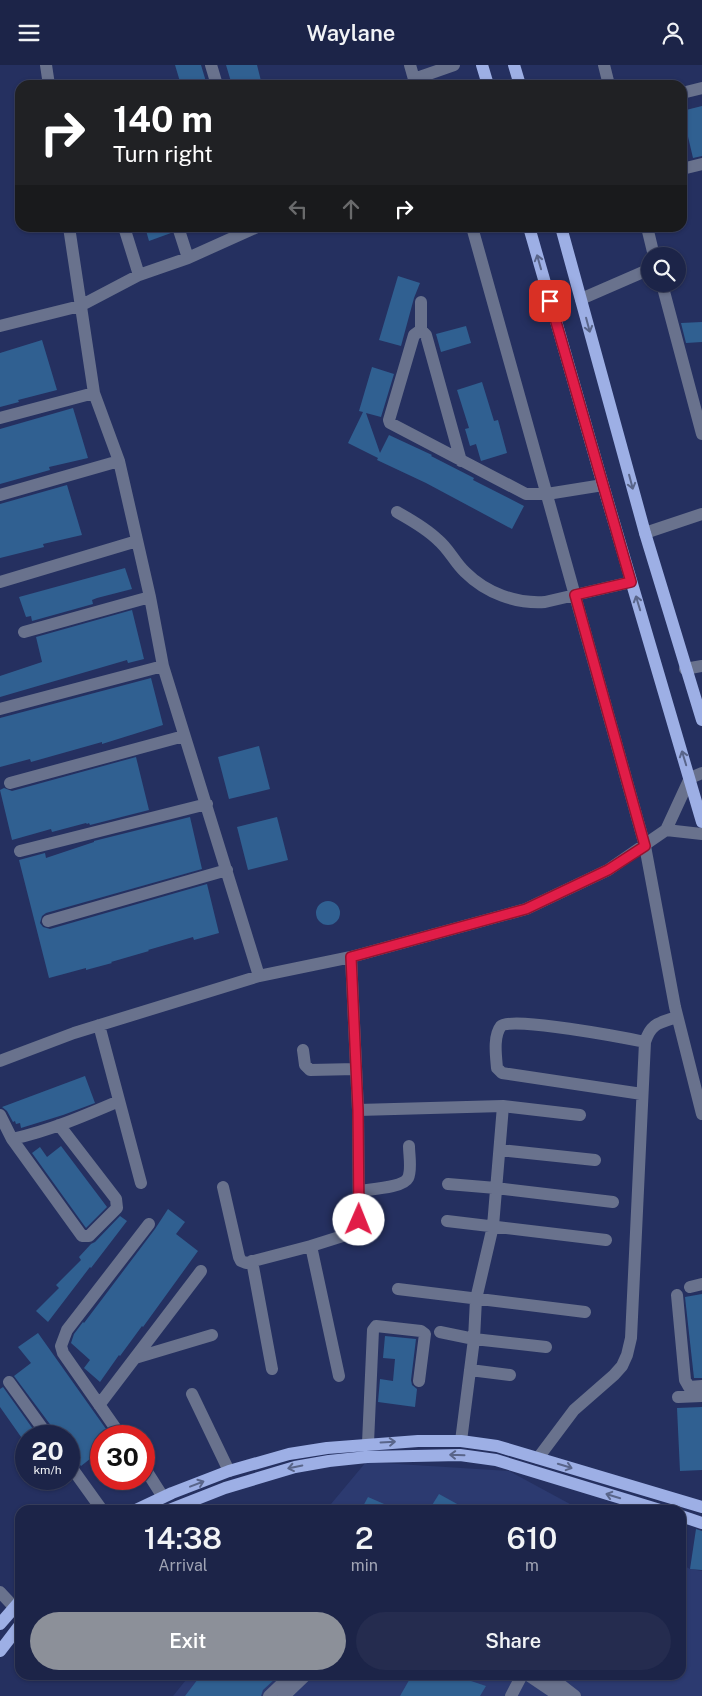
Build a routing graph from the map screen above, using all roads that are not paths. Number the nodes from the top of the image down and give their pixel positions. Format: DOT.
graph roads {
  1 [pos="46,65"];
  2 [pos="211,65"];
  3 [pos="410,65"];
  4 [pos="454,65"];
  5 [pos="482,65"];
  6 [pos="514,65"];
  7 [pos="604,65"];
  8 [pos="48,80"];
  9 [pos="216,80"];
  10 [pos="415,80"];
  11 [pos="420,80"];
  12 [pos="486,80"];
  13 [pos="518,80"];
  14 [pos="608,80"];
  15 [pos="702,88"];
  16 [pos="687,92"];
  17 [pos="702,164"];
  18 [pos="687,168"];
  19 [pos="70,232"];
  20 [pos="126,232"];
  21 [pos="180,232"];
  22 [pos="246,232"];
  23 [pos="473,232"];
  24 [pos="530,232"];
  25 [pos="562,232"];
  26 [pos="648,232"];
  27 [pos="652,247"];
  28 [pos="188,257"];
  29 [pos="641,273"];
  30 [pos="139,275"];
  31 [pos="664,292"];
  32 [pos="581,299"];
  33 [pos="420,302"];
  34 [pos="80,306"];
  35 [pos="0,326"];
  36 [pos="421,330"];
  37 [pos="94,393"];
  38 [pos="0,418"];
  39 [pos="702,434"];
  40 [pos="119,461"];
  41 [pos="461,461"];
  42 [pos="603,485"];
  43 [pos="547,494"];
  44 [pos="0,495"];
  45 [pos="397,512"];
  46 [pos="702,514"];
  47 [pos="645,533"];
  48 [pos="137,541"];
  49 [pos="0,582"];
  50 [pos="631,582"];
  51 [pos="575,595"];
  52 [pos="150,597"];
  53 [pos="24,632"];
  54 [pos="163,666"];
  55 [pos="702,666"];
  56 [pos="686,669"];
  57 [pos="0,709"];
  58 [pos="702,720"];
  59 [pos="184,736"];
  60 [pos="702,773"];
  61 [pos="690,778"];
  62 [pos="10,783"];
  63 [pos="207,804"];
  64 [pos="702,822"];
  65 [pos="666,830"];
  66 [pos="702,834"];
  67 [pos="645,846"];
  68 [pos="20,851"];
  69 [pos="227,871"];
  70 [pos="48,921"];
  71 [pos="351,957"];
  72 [pos="259,976"];
  73 [pos="677,1017"];
  74 [pos="98,1025"];
  75 [pos="645,1043"];
  76 [pos="303,1050"];
  77 [pos="0,1061"];
  78 [pos="356,1069"];
  79 [pos="642,1094"];
  80 [pos="119,1101"];
  81 [pos="503,1106"];
  82 [pos="358,1110"];
  83 [pos="702,1114"];
  84 [pos="0,1115"];
  85 [pos="580,1115"];
  86 [pos="60,1125"];
  87 [pos="12,1139"];
  88 [pos="409,1147"];
  89 [pos="500,1150"];
  90 [pos="594,1160"];
  91 [pos="141,1183"];
  92 [pos="448,1183"];
  93 [pos="223,1187"];
  94 [pos="496,1188"];
  95 [pos="359,1191"];
  96 [pos="613,1202"];
  97 [pos="447,1221"];
  98 [pos="149,1224"];
  99 [pos="493,1226"];
  100 [pos="606,1240"];
  101 [pos="312,1246"];
  102 [pos="252,1261"];
  103 [pos="201,1271"];
  104 [pos="398,1289"];
  105 [pos="677,1295"];
  106 [pos="476,1299"];
  107 [pos="585,1312"];
  108 [pos="440,1332"];
  109 [pos="212,1335"];
  110 [pos="474,1339"];
  111 [pos="546,1347"];
  112 [pos="135,1358"];
  113 [pos="272,1369"];
  114 [pos="470,1370"];
  115 [pos="510,1375"];
  116 [pos="339,1376"];
  117 [pos="419,1381"];
  118 [pos="9,1382"];
  119 [pos="702,1386"];
  120 [pos="192,1394"];
  121 [pos="702,1396"];
  122 [pos="678,1397"];
  123 [pos="99,1405"];
  124 [pos="40,1425"];
  125 [pos="113,1425"];
  126 [pos="461,1441"];
  127 [pos="368,1443"];
  128 [pos="482,1443"];
  129 [pos="327,1447"];
  130 [pos="480,1457"];
  131 [pos="538,1458"];
  132 [pos="329,1461"];
  133 [pos="229,1471"];
  134 [pos="80,1479"];
  135 [pos="155,1484"];
  136 [pos="163,1497"];
  137 [pos="98,1505"];
  138 [pos="146,1505"];
  139 [pos="182,1505"];
  140 [pos="644,1505"];
  141 [pos="702,1507"];
  142 [pos="686,1518"];
  143 [pos="702,1523"];
  144 [pos="0,1592"];
  145 [pos="15,1603"];
  146 [pos="15,1606"];
  147 [pos="0,1624"];
  148 [pos="15,1632"];
  149 [pos="0,1651"];
  150 [pos="286,1680"];
  151 [pos="301,1680"];
  152 [pos="519,1680"];
  153 [pos="535,1680"];
  154 [pos="555,1680"];
  155 [pos="269,1696"];
  156 [pos="284,1696"];
  157 [pos="511,1696"];
  158 [pos="559,1696"];
  159 [pos="576,1696"];
  1 -- 8 [label="street"];
  2 -- 9 [label="street"];
  3 -- 10 [label="street"];
  4 -- 11 [label="street"];
  5 -- 12 [label="main road"];
  6 -- 13 [label="main road"];
  7 -- 14 [label="street"];
  15 -- 16 [label="street"];
  17 -- 18 [label="street"];
  19 -- 34 [label="street"];
  20 -- 30 [label="street"];
  21 -- 28 [label="street"];
  22 -- 28 [label="street"];
  23 -- 43 [label="street"];
  42 -- 24 [label="main road, one-way"];
  25 -- 32 [label="main road"];
  26 -- 27 [label="street"];
  28 -- 30 [label="street"];
  29 -- 32 [label="street"];
  30 -- 34 [label="street"];
  31 -- 39 [label="street"];
  32 -- 47 [label="main road, one-way"];
  33 -- 36 [label="street"];
  34 -- 35 [label="street"];
  34 -- 37 [label="street"];
  36 -- 41 [label="street"];
  36 -- 41 [label="street"];
  37 -- 38 [label="street"];
  37 -- 40 [label="street"];
  40 -- 44 [label="street"];
  40 -- 48 [label="street"];
  41 -- 43 [label="street"];
  42 -- 43 [label="street"];
  42 -- 50 [label="main road"];
  43 -- 51 [label="street"];
  45 -- 51 [label="street"];
  46 -- 47 [label="street"];
  47 -- 56 [label="main road"];
  48 -- 49 [label="street"];
  48 -- 52 [label="street"];
  50 -- 51 [label="street"];
  61 -- 50 [label="main road, one-way"];
  51 -- 67 [label="street"];
  52 -- 53 [label="street"];
  52 -- 54 [label="street"];
  54 -- 57 [label="street"];
  54 -- 59 [label="street"];
  55 -- 56 [label="street"];
  56 -- 58 [label="main road"];
  59 -- 62 [label="street"];
  59 -- 63 [label="street"];
  60 -- 61 [label="street"];
  61 -- 64 [label="main road"];
  61 -- 65 [label="street"];
  63 -- 68 [label="street"];
  63 -- 69 [label="street"];
  65 -- 66 [label="street"];
  65 -- 67 [label="street"];
  67 -- 71 [label="street"];
  67 -- 73 [label="street"];
  69 -- 70 [label="street"];
  69 -- 72 [label="street"];
  71 -- 72 [label="street"];
  71 -- 78 [label="street"];
  72 -- 74 [label="street"];
  73 -- 75 [label="street"];
  73 -- 83 [label="street"];
  74 -- 77 [label="street"];
  74 -- 80 [label="street"];
  75 -- 79 [label="street"];
  75 -- 79 [label="street"];
  76 -- 78 [label="street"];
  78 -- 82 [label="street"];
  79 -- 131 [label="street"];
  80 -- 86 [label="street"];
  80 -- 91 [label="street"];
  81 -- 82 [label="street"];
  81 -- 85 [label="street"];
  81 -- 89 [label="street"];
  82 -- 95 [label="street"];
  84 -- 87 [label="street"];
  86 -- 87 [label="street"];
  86 -- 87 [label="street"];
  88 -- 95 [label="street"];
  89 -- 90 [label="street"];
  89 -- 94 [label="street"];
  92 -- 94 [label="street"];
  93 -- 102 [label="street"];
  94 -- 96 [label="street"];
  94 -- 99 [label="street"];
  95 -- 101 [label="street"];
  97 -- 99 [label="street"];
  98 -- 123 [label="street"];
  99 -- 100 [label="street"];
  99 -- 106 [label="street"];
  101 -- 102 [label="street"];
  101 -- 116 [label="street"];
  102 -- 113 [label="street"];
  103 -- 112 [label="street"];
  104 -- 106 [label="street"];
  105 -- 119 [label="street"];
  106 -- 107 [label="street"];
  106 -- 110 [label="street"];
  108 -- 110 [label="street"];
  109 -- 112 [label="street"];
  110 -- 111 [label="street"];
  110 -- 114 [label="street"];
  112 -- 123 [label="street"];
  114 -- 115 [label="street"];
  114 -- 126 [label="street"];
  117 -- 127 [label="street"];
  118 -- 124 [label="street"];
  120 -- 133 [label="street"];
  121 -- 122 [label="street"];
  123 -- 125 [label="street"];
  127 -- 126 [label="main road, one-way"];
  126 -- 128 [label="main road"];
  127 -- 129 [label="main road"];
  128 -- 130 [label="main road"];
  128 -- 131 [label="main road"];
  129 -- 132 [label="main road"];
  129 -- 133 [label="main road"];
  130 -- 132 [label="main road, one-way"];
  140 -- 130 [label="main road, one-way"];
  131 -- 141 [label="main road, one-way"];
  132 -- 139 [label="main road, one-way"];
  136 -- 133 [label="main road, one-way"];
  134 -- 137 [label="street"];
  135 -- 136 [label="street"];
  136 -- 138 [label="main road"];
  142 -- 143 [label="main road"];
  144 -- 145 [label="street"];
  146 -- 147 [label="main road"];
  148 -- 149 [label="main road"];
  150 -- 155 [label="street"];
  151 -- 156 [label="street"];
  152 -- 157 [label="street"];
  153 -- 158 [label="street"];
  154 -- 159 [label="street"];
}
